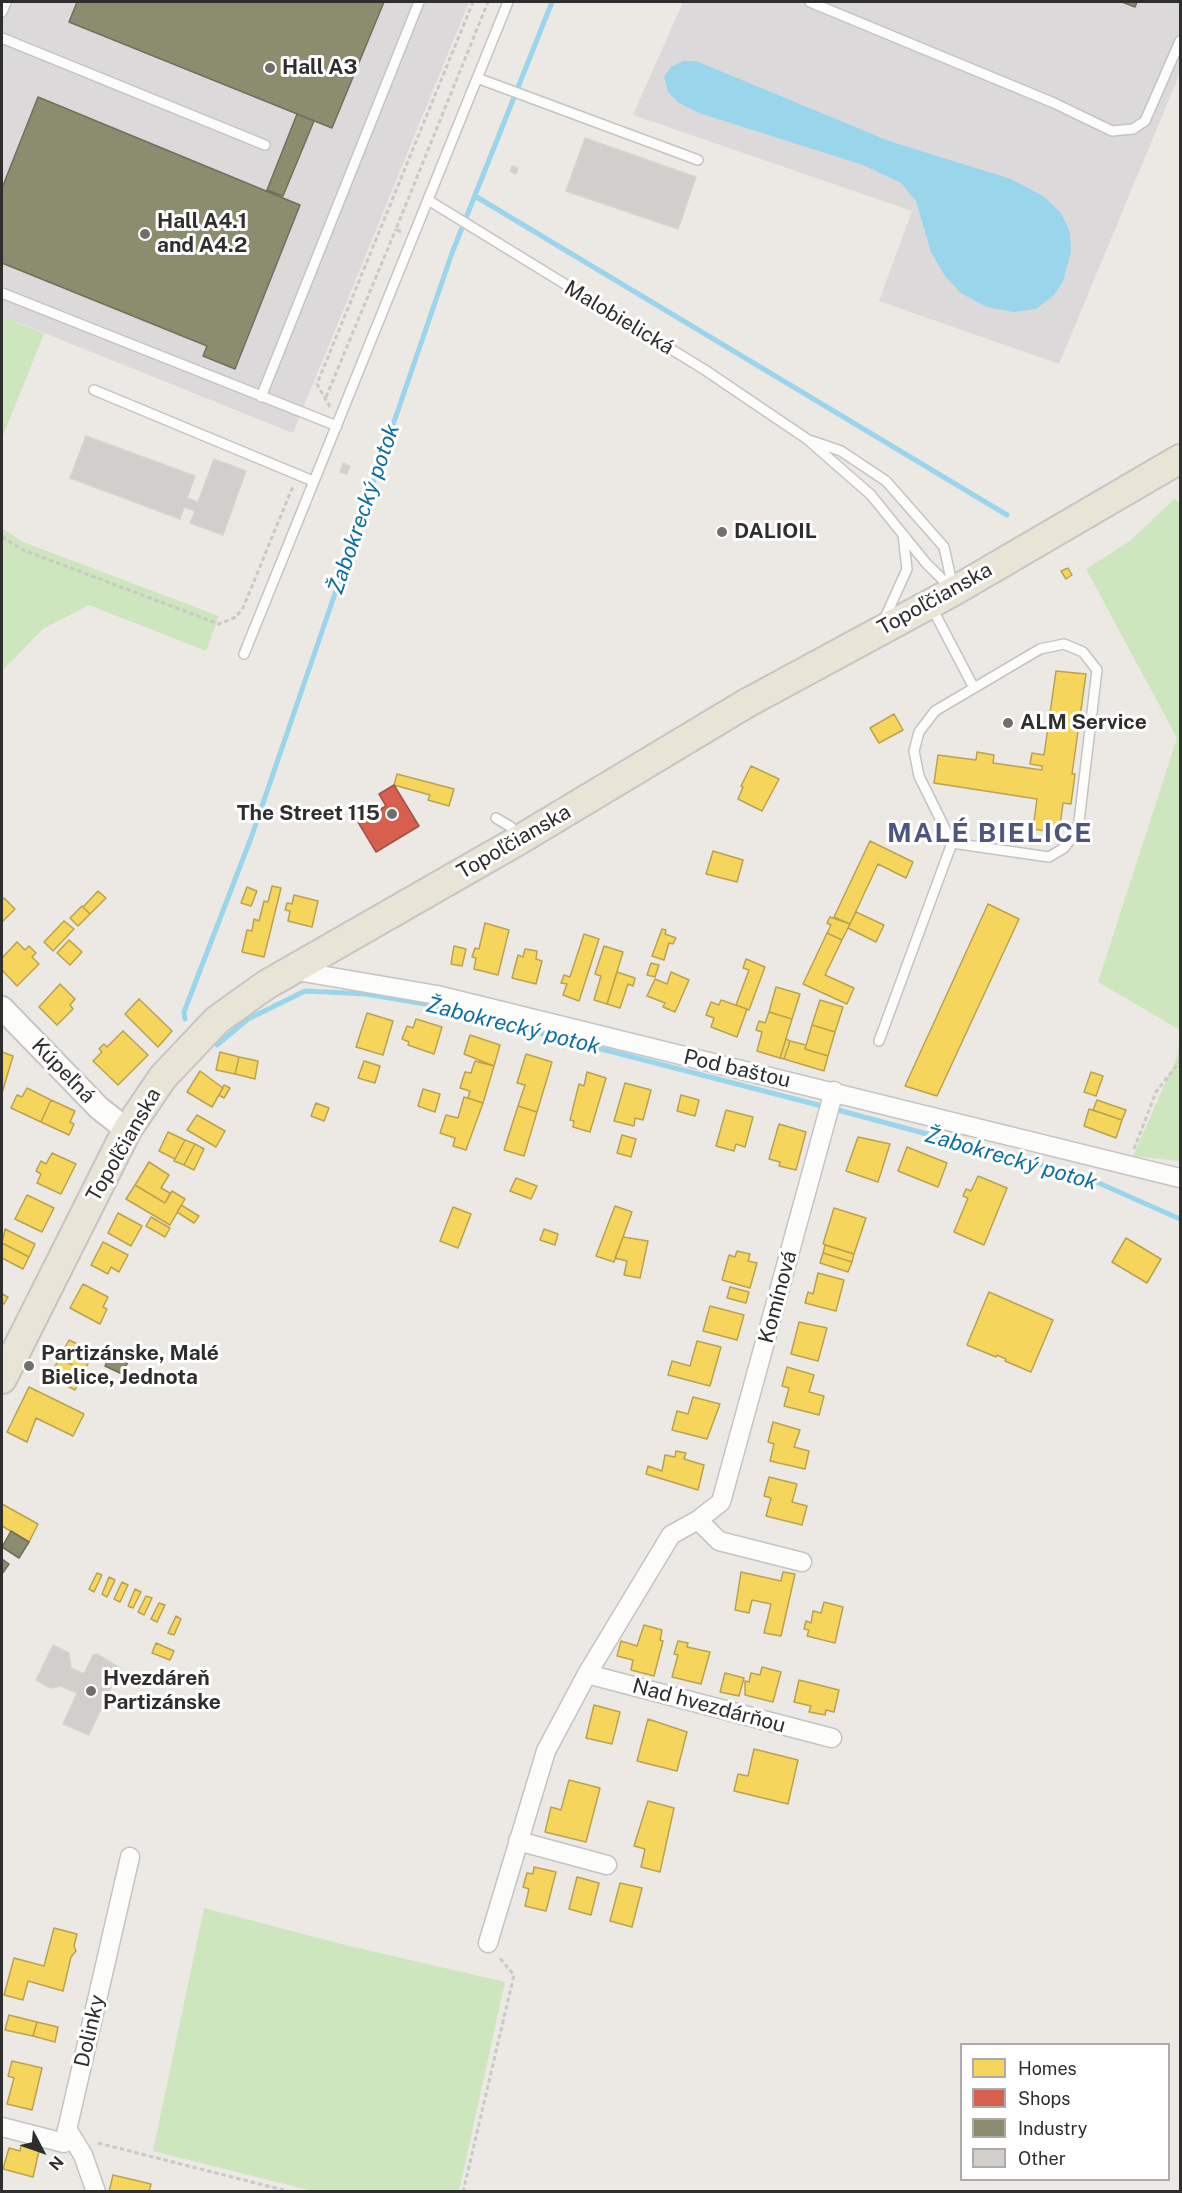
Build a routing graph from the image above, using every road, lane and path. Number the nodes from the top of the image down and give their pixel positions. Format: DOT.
graph roads {
  1 [pos="6,2"];
  2 [pos="419,2"];
  3 [pos="473,2"];
  4 [pos="488,2"];
  5 [pos="508,2"];
  6 [pos="810,2"];
  7 [pos="2,12"];
  8 [pos="2,38"];
  9 [pos="1180,41"];
  10 [pos="477,78"];
  11 [pos="265,145"];
  12 [pos="698,160"];
  13 [pos="428,200"];
  14 [pos="396,229"];
  15 [pos="402,233"];
  16 [pos="2,293"];
  17 [pos="94,390"];
  18 [pos="261,397"];
  19 [pos="337,426"];
  20 [pos="807,440"];
  21 [pos="1180,459"];
  22 [pos="297,476"];
  23 [pos="313,481"];
  24 [pos="903,535"];
  25 [pos="2,537"];
  26 [pos="942,597"];
  27 [pos="879,630"];
  28 [pos="244,654"];
  29 [pos="974,688"];
  30 [pos="496,818"];
  31 [pos="519,840"];
  32 [pos="952,843"];
  33 [pos="291,970"];
  34 [pos="2,1008"];
  35 [pos="879,1041"];
  36 [pos="1180,1061"];
  37 [pos="834,1091"];
  38 [pos="128,1130"];
  39 [pos="1129,1165"];
  40 [pos="1180,1178"];
  41 [pos="2,1379"];
  42 [pos="698,1520"];
  43 [pos="802,1562"];
  44 [pos="587,1674"];
  45 [pos="832,1738"];
  46 [pos="518,1841"];
  47 [pos="130,1857"];
  48 [pos="607,1864"];
  49 [pos="488,1943"];
  50 [pos="2,2127"];
  51 [pos="67,2128"];
  52 [pos="96,2192"];
  53 [pos="291,2192"];
  54 [pos="463,2192"];
  1 -- 7 [label="lane"];
  2 -- 18 [label="lane"];
  3 -- 14 [label="path"];
  4 -- 14 [label="path"];
  5 -- 10 [label="lane"];
  6 -- 9 [label="lane"];
  8 -- 11 [label="lane"];
  10 -- 12 [label="lane"];
  10 -- 13 [label="lane"];
  13 -- 19 [label="lane"];
  13 -- 20 [label="lane, Malobielická"];
  14 -- 15 [label="path"];
  16 -- 18 [label="lane"];
  17 -- 22 [label="lane"];
  18 -- 19 [label="lane"];
  19 -- 23 [label="lane"];
  20 -- 24 [label="lane, Malobielická"];
  20 -- 26 [label="lane, Malobielická"];
  21 -- 26 [label="main road, Topoľčianska"];
  22 -- 23 [label="lane"];
  22 -- 25 [label="path"];
  23 -- 28 [label="lane"];
  24 -- 26 [label="lane, Malobielická"];
  24 -- 27 [label="lane"];
  26 -- 27 [label="main road, Topoľčianska"];
  26 -- 29 [label="lane"];
  27 -- 31 [label="main road, Topoľčianska"];
  29 -- 32 [label="lane"];
  29 -- 32 [label="lane"];
  30 -- 31 [label="lane"];
  31 -- 33 [label="main road, Topoľčianska"];
  32 -- 35 [label="lane"];
  33 -- 37 [label="street, Pod baštou"];
  33 -- 38 [label="main road, Topoľčianska"];
  34 -- 38 [label="street, Kúpeľná"];
  36 -- 39 [label="path"];
  37 -- 39 [label="street, Pod baštou"];
  37 -- 42 [label="street, Komínová"];
  38 -- 41 [label="main road, Topoľčianska"];
  39 -- 40 [label="street, Pod baštou"];
  42 -- 43 [label="street"];
  42 -- 44 [label="street"];
  44 -- 45 [label="street, Nad hvezdárňou"];
  44 -- 46 [label="street"];
  46 -- 48 [label="street"];
  46 -- 49 [label="street"];
  47 -- 51 [label="street, Dolinky"];
  49 -- 54 [label="path"];
  50 -- 51 [label="street"];
  51 -- 52 [label="street"];
  51 -- 53 [label="path"];
}
